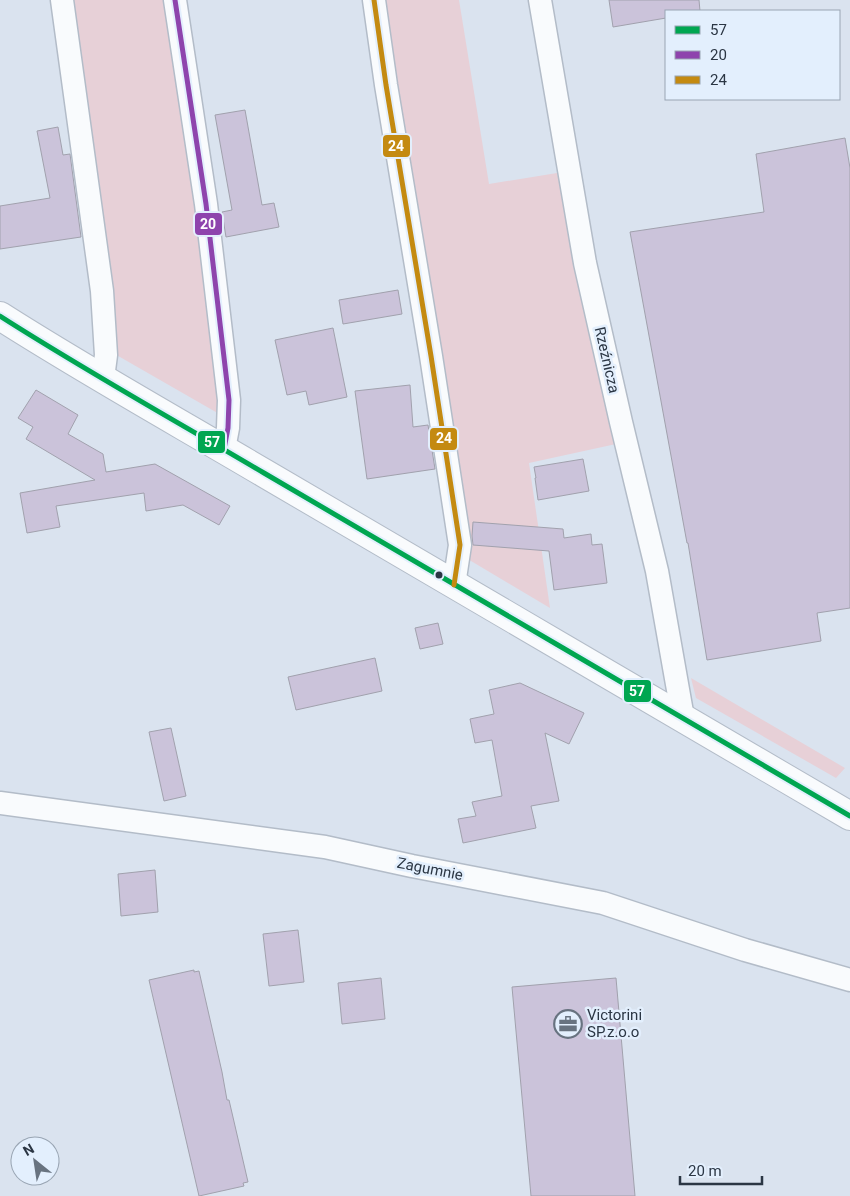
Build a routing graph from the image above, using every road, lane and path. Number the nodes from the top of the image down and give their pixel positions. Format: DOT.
graph roads {
  1 [pos="62,0"];
  2 [pos="175,0"];
  3 [pos="374,0"];
  4 [pos="540,0"];
  5 [pos="0,316"];
  6 [pos="103,378"];
  7 [pos="224,450"];
  8 [pos="454,585"];
  9 [pos="684,718"];
  10 [pos="0,803"];
  11 [pos="850,816"];
  12 [pos="850,980"];
  1 -- 6 [label="street"];
  2 -- 7 [label="street"];
  3 -- 8 [label="street"];
  4 -- 9 [label="street, Rzeźnicza"];
  5 -- 6 [label="street"];
  6 -- 7 [label="street"];
  7 -- 8 [label="street"];
  8 -- 9 [label="street"];
  9 -- 11 [label="street"];
  10 -- 12 [label="street, Zagumnie"];
}
